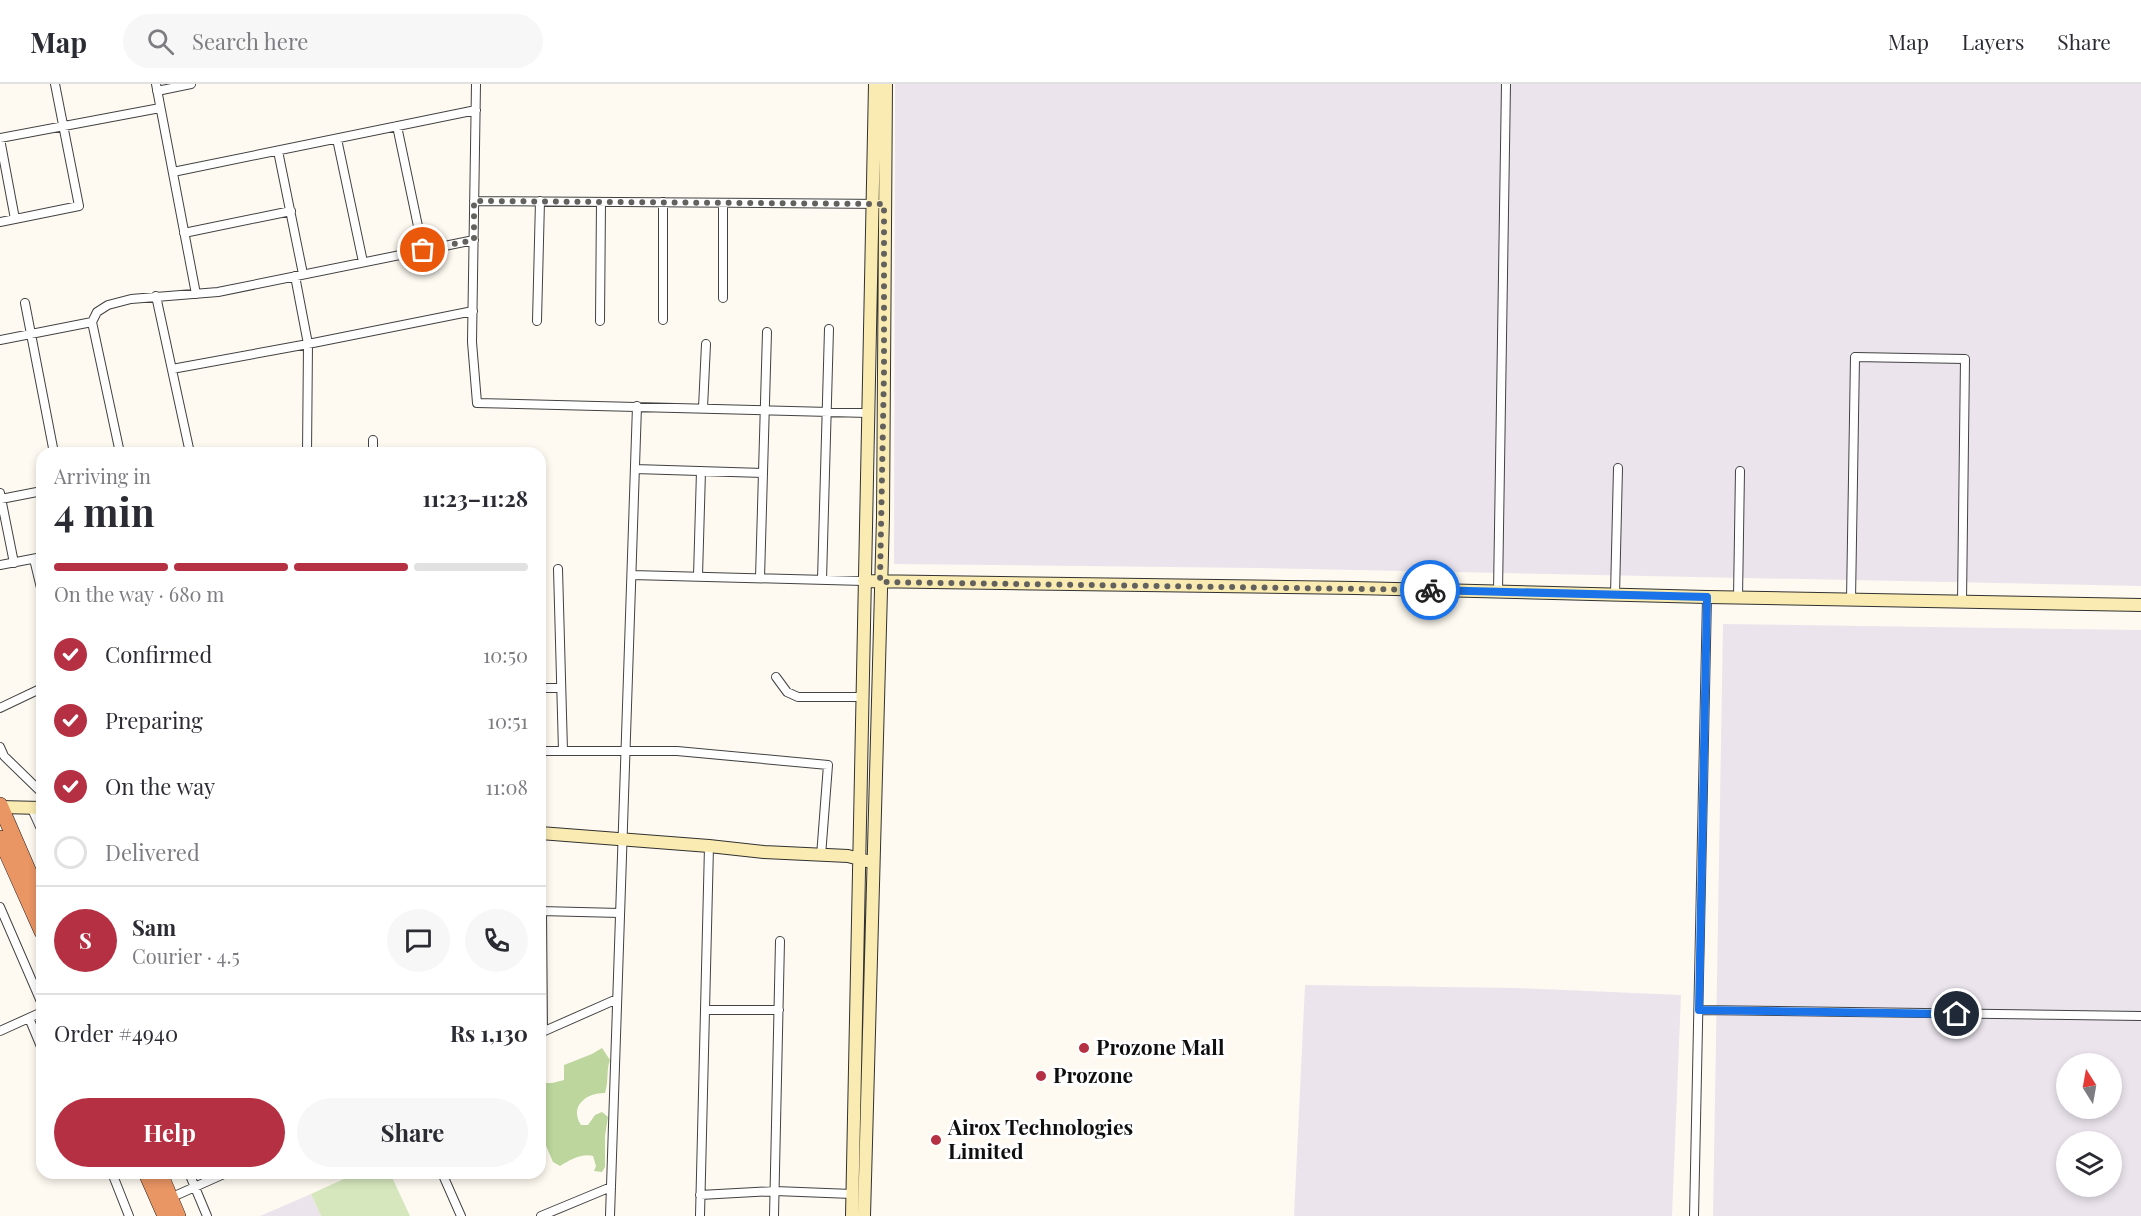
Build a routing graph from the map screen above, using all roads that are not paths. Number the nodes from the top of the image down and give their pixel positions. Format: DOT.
graph roads {
  1 [pos="55,84"];
  2 [pos="191,84"];
  3 [pos="476,84"];
  4 [pos="875,84"];
  5 [pos="886,84"];
  6 [pos="1506,84"];
  7 [pos="156,87"];
  8 [pos="880,106"];
  9 [pos="160,108"];
  10 [pos="476,110"];
  11 [pos="63,126"];
  12 [pos="397,126"];
  13 [pos="0,138"];
  14 [pos="337,139"];
  15 [pos="278,151"];
  16 [pos="173,172"];
  17 [pos="474,201"];
  18 [pos="540,201"];
  19 [pos="601,202"];
  20 [pos="663,202"];
  21 [pos="723,203"];
  22 [pos="879,204"];
  23 [pos="291,211"];
  24 [pos="15,219"];
  25 [pos="0,222"];
  26 [pos="184,233"];
  27 [pos="474,240"];
  28 [pos="423,250"];
  29 [pos="363,262"];
  30 [pos="299,275"];
  31 [pos="196,294"];
  32 [pos="156,296"];
  33 [pos="723,298"];
  34 [pos="25,303"];
  35 [pos="472,311"];
  36 [pos="663,320"];
  37 [pos="537,321"];
  38 [pos="600,321"];
  39 [pos="92,322"];
  40 [pos="829,328"];
  41 [pos="767,332"];
  42 [pos="32,334"];
  43 [pos="0,340"];
  44 [pos="308,344"];
  45 [pos="706,344"];
  46 [pos="172,369"];
  47 [pos="637,406"];
  48 [pos="703,408"];
  49 [pos="765,410"];
  50 [pos="827,412"];
  51 [pos="868,413"];
  52 [pos="373,440"];
  53 [pos="53,447"];
  54 [pos="119,447"];
  55 [pos="189,447"];
  56 [pos="307,447"];
  57 [pos="373,447"];
  58 [pos="1618,468"];
  59 [pos="635,469"];
  60 [pos="701,471"];
  61 [pos="1740,471"];
  62 [pos="763,473"];
  63 [pos="36,492"];
  64 [pos="1,496"];
  65 [pos="36,558"];
  66 [pos="14,562"];
  67 [pos="0,565"];
  68 [pos="558,569"];
  69 [pos="632,574"];
  70 [pos="698,576"];
  71 [pos="760,578"];
  72 [pos="822,580"];
  73 [pos="864,581"];
  74 [pos="880,582"];
  75 [pos="1498,592"];
  76 [pos="1615,595"];
  77 [pos="1707,597"];
  78 [pos="1738,598"];
  79 [pos="1851,600"];
  80 [pos="1962,602"];
  81 [pos="2141,605"];
  82 [pos="776,677"];
  83 [pos="546,688"];
  84 [pos="561,688"];
  85 [pos="36,691"];
  86 [pos="863,697"];
  87 [pos="0,708"];
  88 [pos="0,747"];
  89 [pos="546,751"];
  90 [pos="563,751"];
  91 [pos="626,751"];
  92 [pos="36,787"];
  93 [pos="0,807"];
  94 [pos="36,807"];
  95 [pos="546,833"];
  96 [pos="0,838"];
  97 [pos="623,839"];
  98 [pos="709,846"];
  99 [pos="873,855"];
  100 [pos="821,856"];
  101 [pos="856,856"];
  102 [pos="36,888"];
  103 [pos="0,907"];
  104 [pos="546,911"];
  105 [pos="620,914"];
  106 [pos="36,919"];
  107 [pos="3,922"];
  108 [pos="780,940"];
  109 [pos="36,991"];
  110 [pos="617,999"];
  111 [pos="705,1010"];
  112 [pos="779,1010"];
  113 [pos="1699,1010"];
  114 [pos="36,1015"];
  115 [pos="2141,1016"];
  116 [pos="29,1018"];
  117 [pos="546,1030"];
  118 [pos="0,1031"];
  119 [pos="36,1035"];
  120 [pos="114,1179"];
  121 [pos="149,1179"];
  122 [pos="161,1179"];
  123 [pos="192,1179"];
  124 [pos="213,1179"];
  125 [pos="445,1179"];
  126 [pos="195,1187"];
  127 [pos="611,1187"];
  128 [pos="775,1191"];
  129 [pos="852,1194"];
  130 [pos="700,1195"];
  131 [pos="165,1206"];
  132 [pos="129,1216"];
  133 [pos="178,1216"];
  134 [pos="207,1216"];
  135 [pos="461,1216"];
  136 [pos="541,1216"];
  137 [pos="610,1216"];
  138 [pos="700,1216"];
  139 [pos="774,1216"];
  140 [pos="852,1216"];
  141 [pos="864,1216"];
  142 [pos="1694,1216"];
  1 -- 11 [label="street"];
  2 -- 7 [label="street"];
  3 -- 10 [label="street"];
  4 -- 8 [label="street"];
  5 -- 8 [label="street"];
  6 -- 75 [label="street"];
  7 -- 9 [label="street"];
  8 -- 22 [label="street"];
  9 -- 11 [label="street"];
  9 -- 16 [label="street"];
  10 -- 12 [label="street"];
  10 -- 17 [label="street"];
  11 -- 13 [label="street"];
  11 -- 24 [label="street"];
  12 -- 14 [label="street"];
  12 -- 28 [label="street"];
  13 -- 24 [label="street"];
  14 -- 15 [label="street"];
  14 -- 29 [label="street"];
  15 -- 16 [label="street"];
  15 -- 23 [label="street"];
  16 -- 26 [label="street"];
  17 -- 18 [label="street"];
  17 -- 27 [label="street"];
  18 -- 19 [label="street"];
  18 -- 37 [label="street"];
  19 -- 20 [label="street"];
  19 -- 38 [label="street"];
  20 -- 21 [label="street"];
  20 -- 36 [label="street"];
  21 -- 22 [label="street"];
  21 -- 33 [label="street"];
  22 -- 51 [label="street"];
  22 -- 74 [label="street"];
  23 -- 26 [label="street"];
  23 -- 30 [label="street"];
  24 -- 25 [label="street"];
  26 -- 31 [label="street"];
  27 -- 28 [label="street"];
  27 -- 35 [label="street"];
  28 -- 29 [label="street"];
  29 -- 30 [label="street"];
  30 -- 31 [label="street"];
  30 -- 44 [label="street"];
  31 -- 32 [label="street"];
  32 -- 39 [label="street"];
  32 -- 46 [label="street"];
  34 -- 42 [label="street"];
  35 -- 44 [label="street"];
  35 -- 47 [label="street"];
  39 -- 42 [label="street"];
  39 -- 54 [label="street"];
  40 -- 50 [label="street"];
  41 -- 49 [label="street"];
  42 -- 43 [label="street"];
  42 -- 53 [label="street"];
  44 -- 46 [label="street"];
  44 -- 56 [label="street"];
  45 -- 48 [label="street"];
  46 -- 55 [label="street"];
  47 -- 48 [label="street"];
  47 -- 59 [label="street"];
  48 -- 49 [label="street"];
  49 -- 50 [label="street"];
  49 -- 62 [label="street"];
  50 -- 51 [label="street"];
  50 -- 72 [label="street"];
  51 -- 73 [label="street"];
  52 -- 57 [label="street"];
  58 -- 76 [label="street"];
  59 -- 60 [label="street"];
  59 -- 69 [label="street"];
  60 -- 62 [label="street"];
  60 -- 70 [label="street"];
  61 -- 78 [label="street"];
  62 -- 71 [label="street"];
  63 -- 64 [label="street"];
  64 -- 66 [label="street"];
  65 -- 66 [label="street"];
  66 -- 67 [label="street"];
  68 -- 84 [label="street"];
  69 -- 70 [label="street"];
  69 -- 91 [label="street"];
  70 -- 71 [label="street"];
  71 -- 72 [label="street"];
  72 -- 73 [label="street"];
  73 -- 74 [label="street"];
  73 -- 86 [label="street"];
  74 -- 75 [label="street"];
  74 -- 99 [label="street"];
  75 -- 76 [label="street"];
  76 -- 77 [label="street"];
  77 -- 78 [label="street"];
  77 -- 113 [label="street"];
  78 -- 79 [label="street"];
  79 -- 80 [label="street"];
  79 -- 80 [label="street"];
  80 -- 81 [label="street"];
  82 -- 86 [label="street"];
  83 -- 84 [label="street"];
  84 -- 90 [label="street"];
  85 -- 87 [label="street"];
  86 -- 101 [label="street"];
  88 -- 92 [label="street"];
  89 -- 90 [label="street"];
  90 -- 91 [label="street"];
  91 -- 97 [label="street"];
  91 -- 100 [label="street"];
  93 -- 94 [label="street"];
  93 -- 102 [label="highway"];
  95 -- 97 [label="street"];
  96 -- 106 [label="highway"];
  97 -- 98 [label="street"];
  97 -- 105 [label="street"];
  98 -- 100 [label="street"];
  98 -- 111 [label="street"];
  99 -- 101 [label="street"];
  99 -- 141 [label="street"];
  100 -- 101 [label="street"];
  101 -- 129 [label="street"];
  103 -- 107 [label="street"];
  104 -- 105 [label="street"];
  105 -- 110 [label="street"];
  107 -- 109 [label="street"];
  108 -- 112 [label="street"];
  110 -- 117 [label="street"];
  110 -- 127 [label="street"];
  111 -- 112 [label="street"];
  111 -- 130 [label="street"];
  112 -- 128 [label="street"];
  113 -- 115 [label="street"];
  113 -- 142 [label="street"];
  114 -- 116 [label="street"];
  116 -- 118 [label="street"];
  116 -- 119 [label="street"];
  120 -- 132 [label="street"];
  121 -- 131 [label="highway"];
  122 -- 131 [label="highway"];
  123 -- 126 [label="street"];
  124 -- 126 [label="street"];
  125 -- 135 [label="street"];
  126 -- 131 [label="street"];
  126 -- 134 [label="street"];
  127 -- 136 [label="street"];
  127 -- 137 [label="street"];
  128 -- 129 [label="street"];
  128 -- 130 [label="street"];
  128 -- 139 [label="street"];
  129 -- 140 [label="street"];
  130 -- 138 [label="street"];
  131 -- 133 [label="highway"];
}
